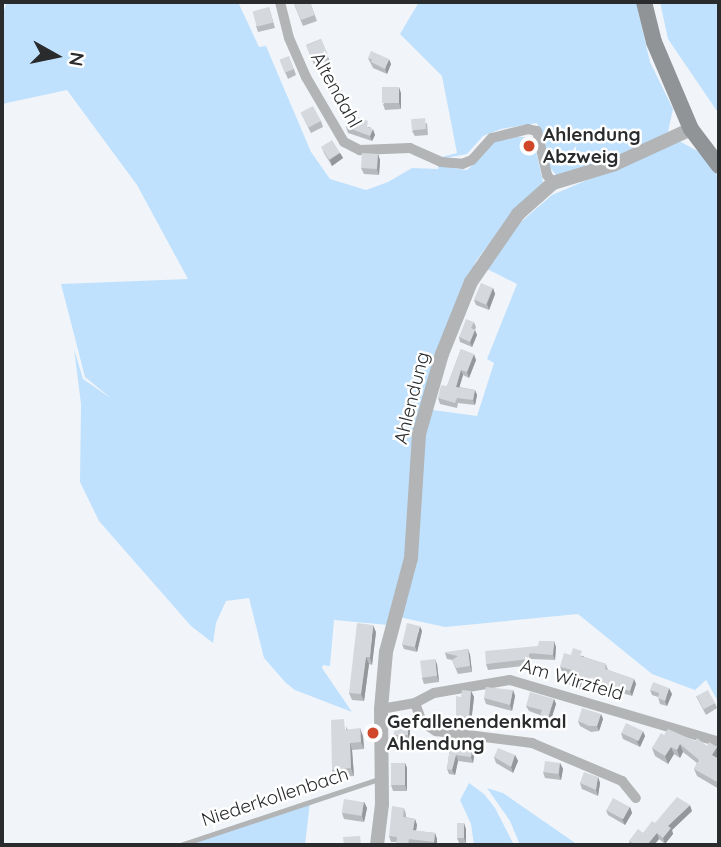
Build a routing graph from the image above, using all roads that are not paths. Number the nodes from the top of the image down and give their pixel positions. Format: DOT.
graph roads {
  1 [pos="280,2"];
  2 [pos="644,2"];
  3 [pos="691,129"];
  4 [pos="719,166"];
  5 [pos="553,183"];
  6 [pos="415,703"];
  7 [pos="381,709"];
  8 [pos="719,742"];
  9 [pos="381,778"];
  10 [pos="636,798"];
  11 [pos="180,845"];
  12 [pos="377,845"];
  1 -- 5 [label="street, Altendahl"];
  2 -- 3 [label="main road"];
  3 -- 4 [label="main road"];
  3 -- 5 [label="street, Ahlendung"];
  5 -- 7 [label="street, Ahlendung"];
  6 -- 7 [label="street, Am Wirzfeld"];
  6 -- 8 [label="street, Am Wirzfeld"];
  6 -- 10 [label="street"];
  7 -- 9 [label="street, Ahlendung"];
  9 -- 11 [label="lane, Niederkollenbach"];
  9 -- 12 [label="street, Ahlendung"];
}
